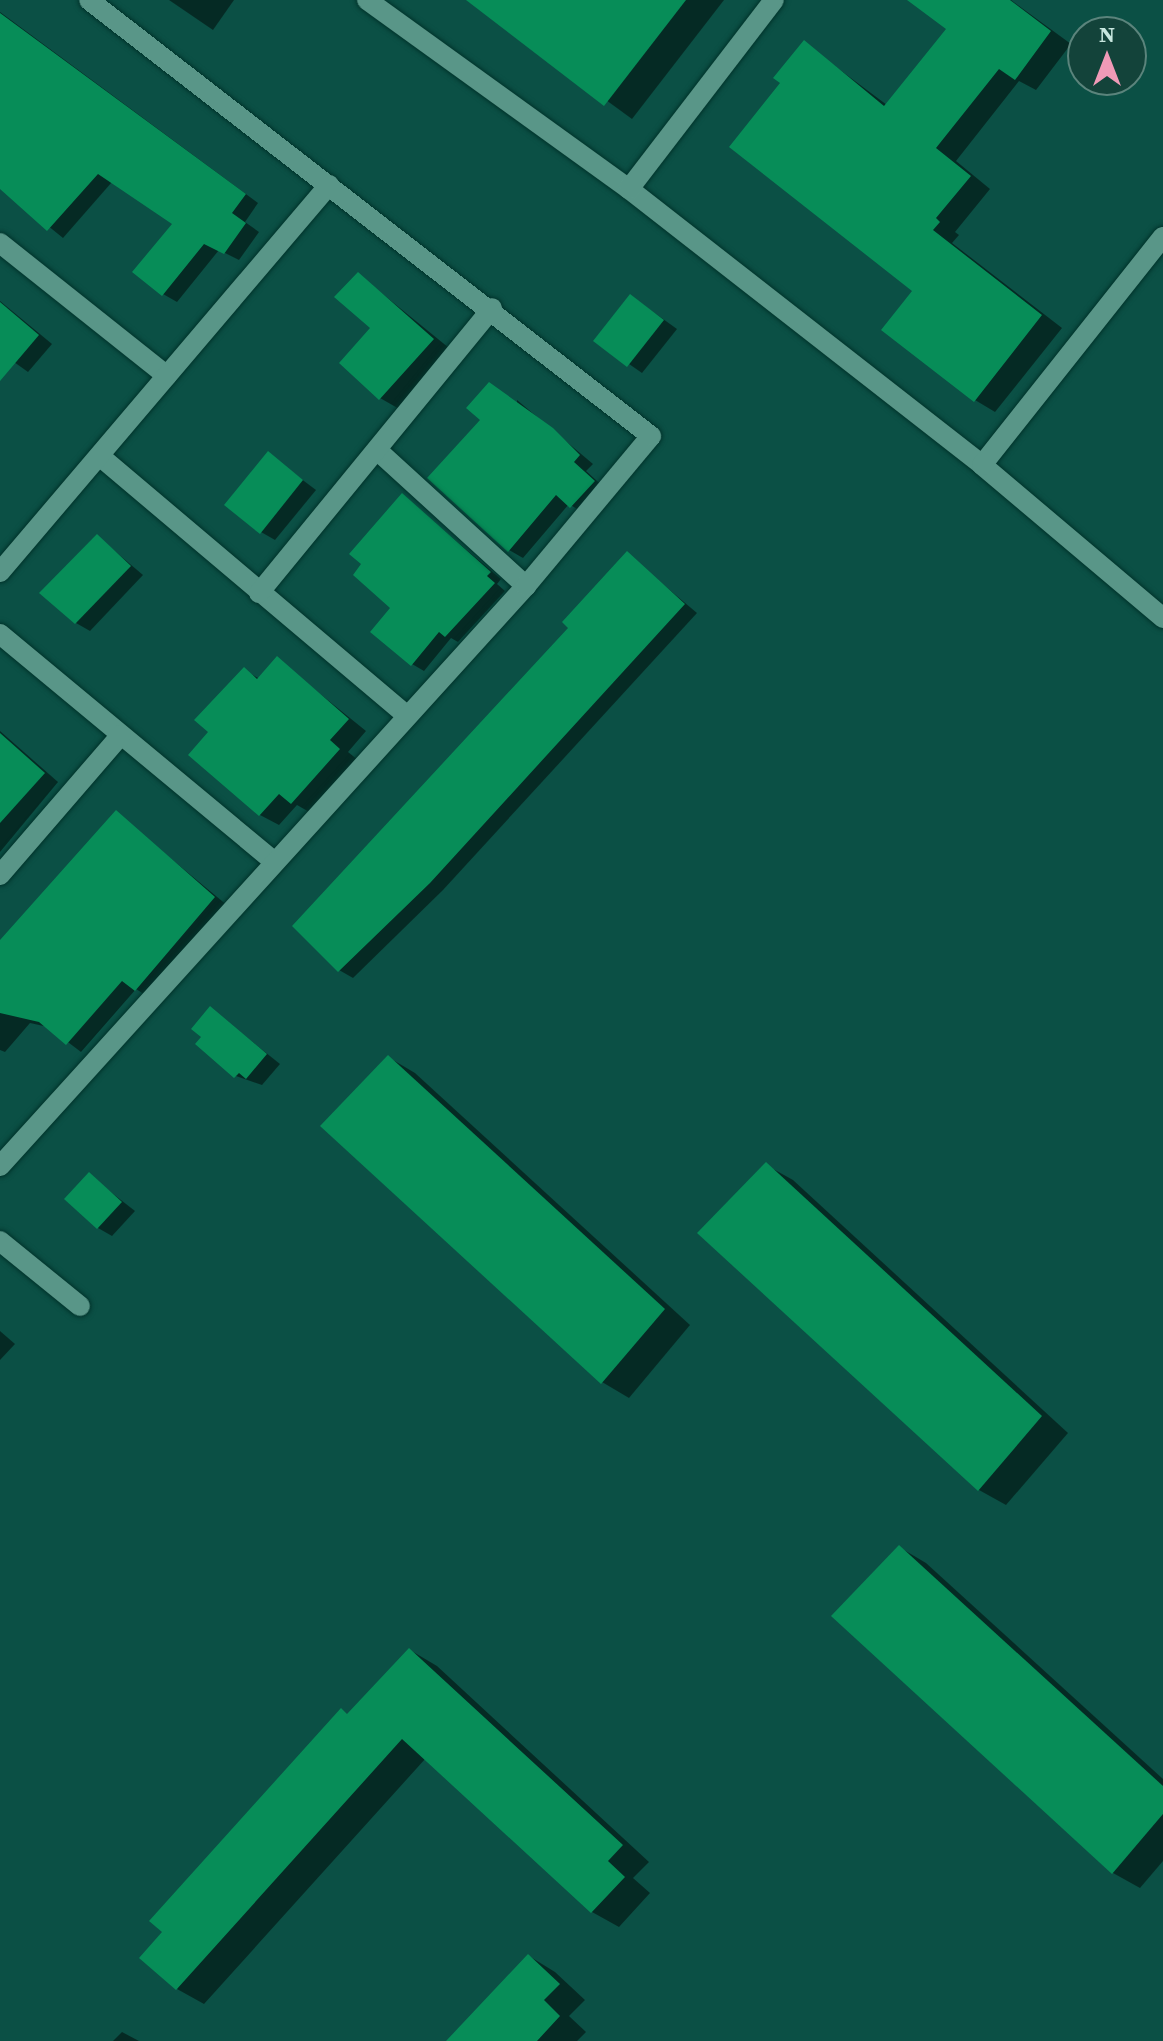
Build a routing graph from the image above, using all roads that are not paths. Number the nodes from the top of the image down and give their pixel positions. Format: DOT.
graph roads {
  1 [pos="89,0"];
  2 [pos="367,0"];
  3 [pos="774,0"];
  4 [pos="329,185"];
  5 [pos="629,189"];
  6 [pos="1163,237"];
  7 [pos="0,243"];
  8 [pos="492,308"];
  9 [pos="167,376"];
  10 [pos="377,450"];
  11 [pos="102,458"];
  12 [pos="982,465"];
  13 [pos="0,572"];
  14 [pos="526,586"];
  15 [pos="259,593"];
  16 [pos="1163,618"];
  17 [pos="0,634"];
  18 [pos="406,715"];
  19 [pos="121,735"];
  20 [pos="273,861"];
  21 [pos="0,875"];
  22 [pos="0,1166"];
  23 [pos="0,1241"];
  24 [pos="80,1306"];
  1 -- 4 [label="street"];
  2 -- 5 [label="street"];
  3 -- 5 [label="street"];
  4 -- 8 [label="street"];
  4 -- 9 [label="street"];
  5 -- 12 [label="street"];
  6 -- 12 [label="street"];
  7 -- 9 [label="street"];
  8 -- 10 [label="street"];
  8 -- 14 [label="street"];
  9 -- 11 [label="street"];
  10 -- 14 [label="street"];
  10 -- 15 [label="street"];
  11 -- 13 [label="street"];
  11 -- 15 [label="street"];
  12 -- 16 [label="street"];
  14 -- 18 [label="street"];
  15 -- 18 [label="street"];
  17 -- 19 [label="street"];
  18 -- 20 [label="street"];
  19 -- 20 [label="street"];
  19 -- 21 [label="street"];
  20 -- 22 [label="street"];
  23 -- 24 [label="street"];
}
